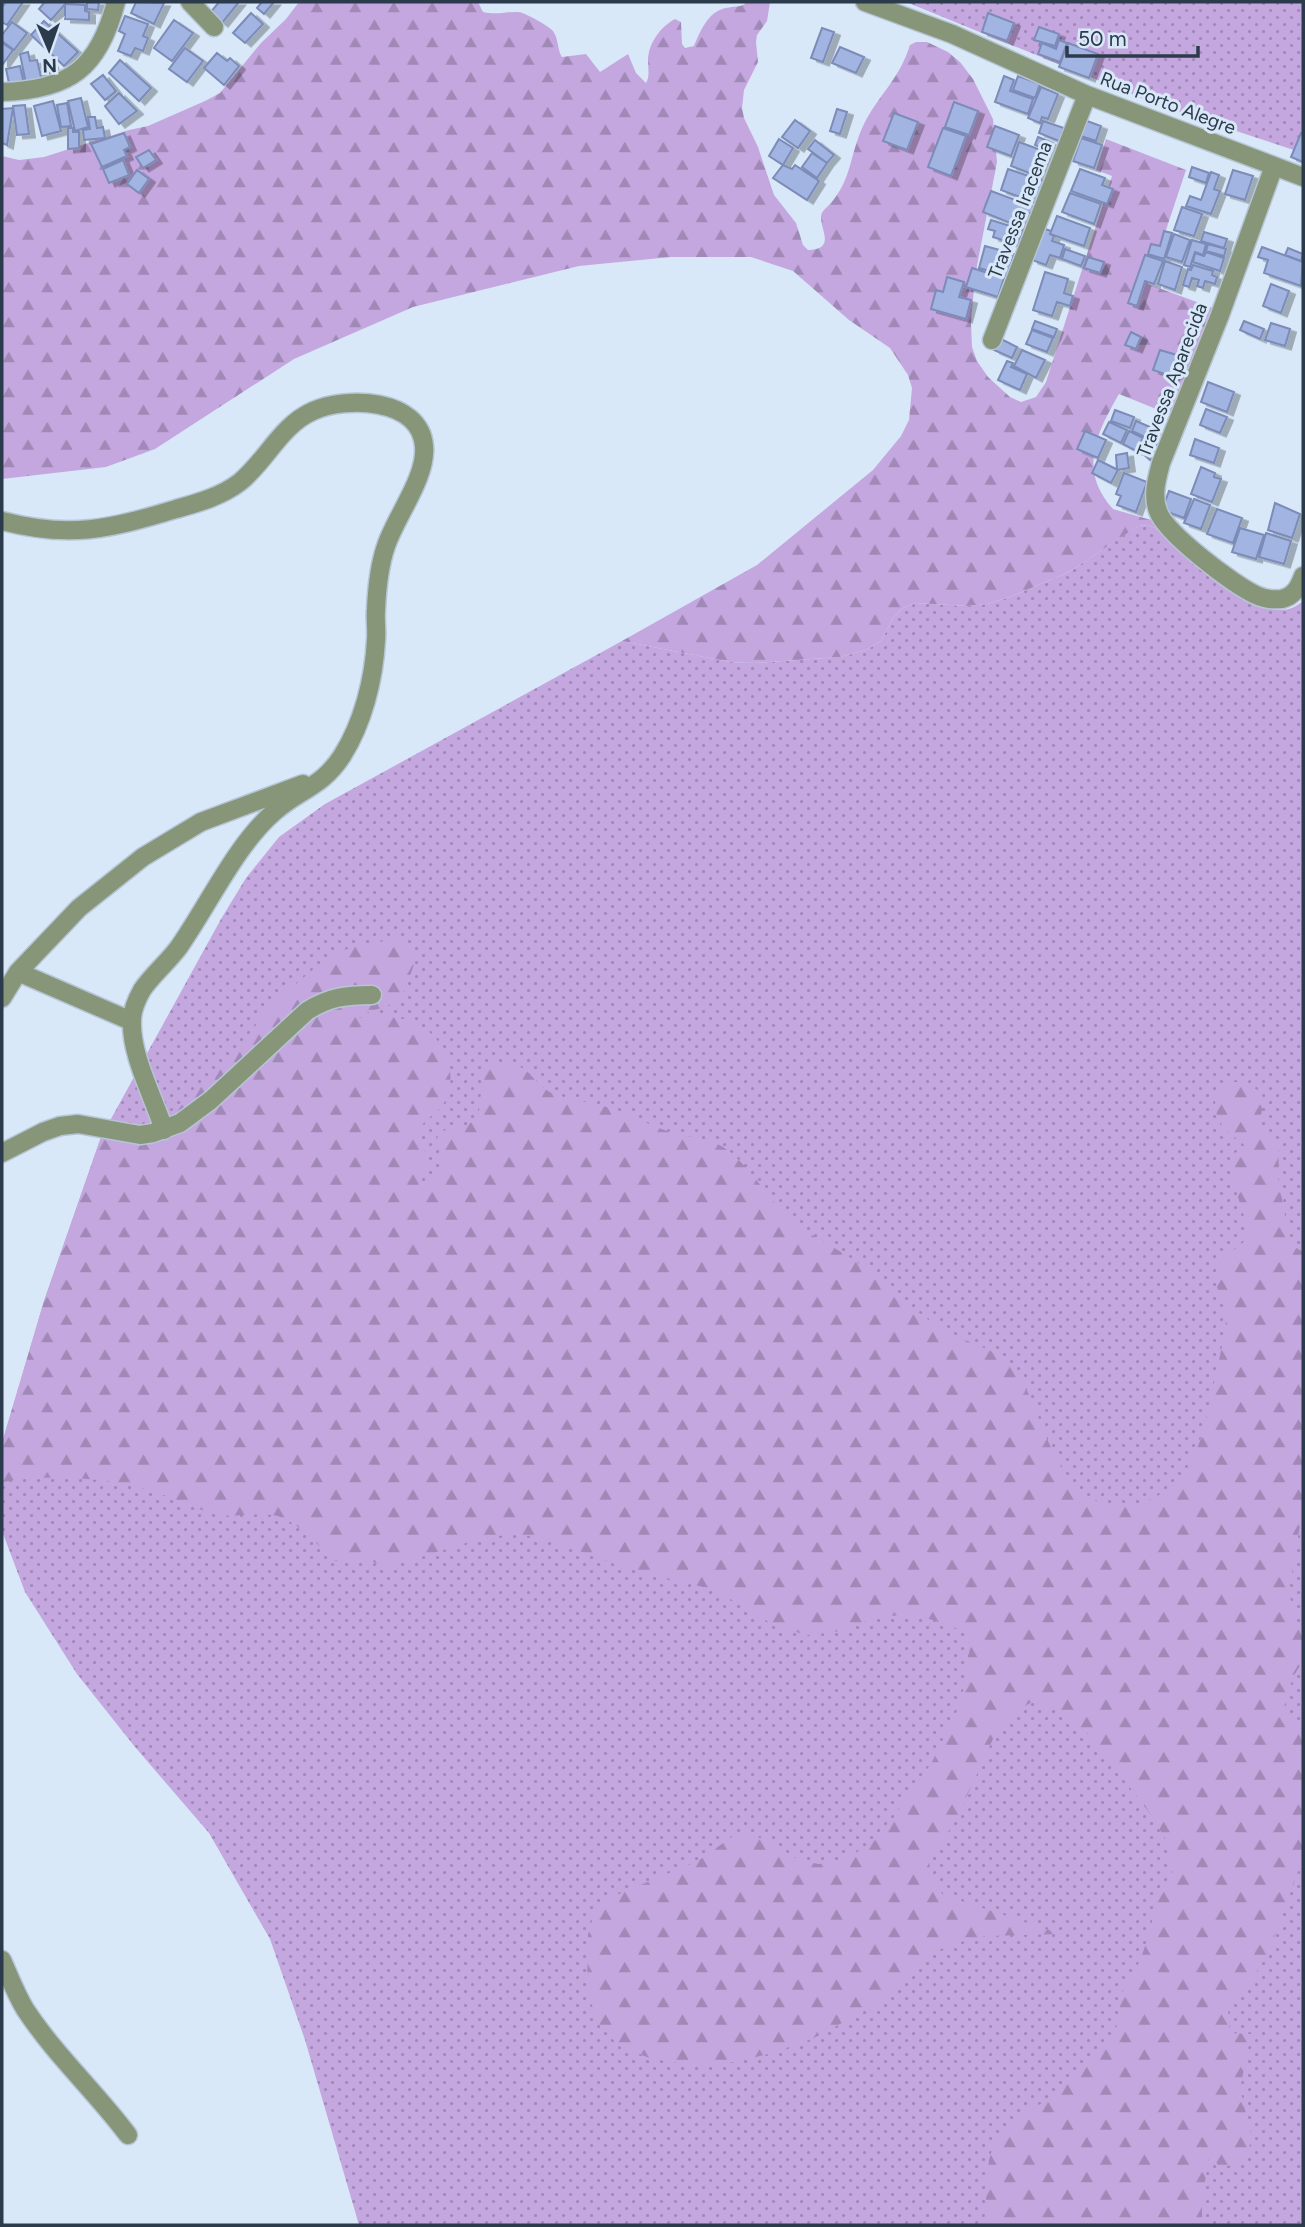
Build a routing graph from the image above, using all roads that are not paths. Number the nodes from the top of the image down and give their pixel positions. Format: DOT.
graph roads {
  1 [pos="116,2"];
  2 [pos="190,2"];
  3 [pos="865,2"];
  4 [pos="214,27"];
  5 [pos="2,92"];
  6 [pos="1087,95"];
  7 [pos="1274,166"];
  8 [pos="1303,177"];
  9 [pos="992,340"];
  10 [pos="2,521"];
  11 [pos="1303,576"];
  12 [pos="329,774"];
  13 [pos="18,972"];
  14 [pos="372,995"];
  15 [pos="2,998"];
  16 [pos="131,1021"];
  17 [pos="164,1130"];
  18 [pos="2,1153"];
  19 [pos="2,1960"];
  20 [pos="128,2135"];
  1 -- 5 [label="street"];
  2 -- 4 [label="street"];
  3 -- 6 [label="street, Rua Porto Alegre"];
  6 -- 7 [label="street, Rua Porto Alegre"];
  6 -- 9 [label="street, Travessa Iracema"];
  7 -- 8 [label="street, Rua Porto Alegre"];
  7 -- 11 [label="street, Travessa Aparecida"];
  10 -- 12 [label="street"];
  12 -- 13 [label="street"];
  12 -- 16 [label="street"];
  13 -- 15 [label="street"];
  13 -- 16 [label="street"];
  14 -- 17 [label="street"];
  16 -- 17 [label="street"];
  17 -- 18 [label="street"];
  19 -- 20 [label="street"];
}
